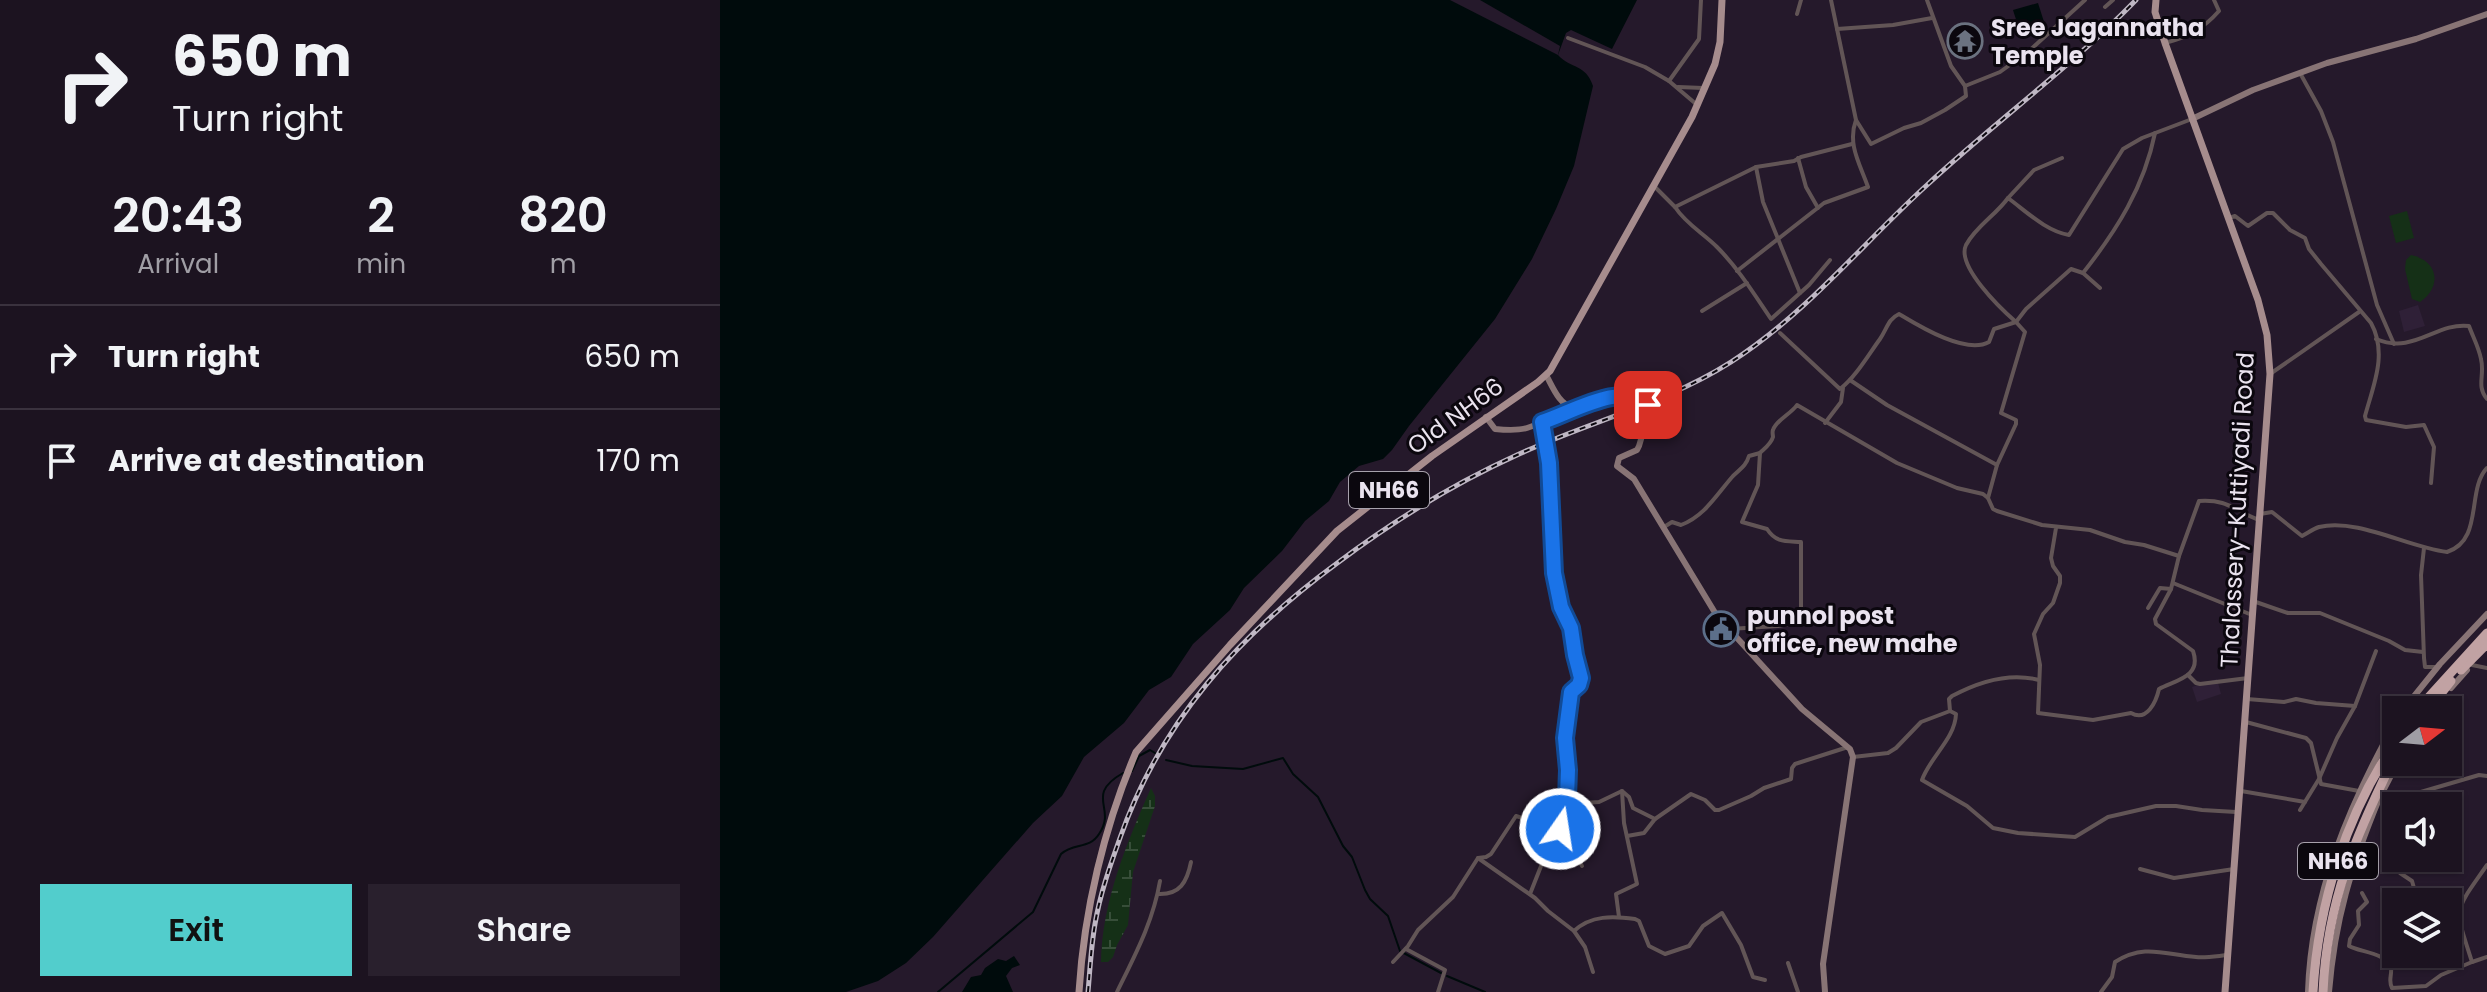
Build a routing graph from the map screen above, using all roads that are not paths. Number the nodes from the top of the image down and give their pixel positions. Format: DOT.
graph roads {
  1 [pos="1701,0"];
  2 [pos="1722,0"];
  3 [pos="1801,0"];
  4 [pos="1831,0"];
  5 [pos="1927,0"];
  6 [pos="2085,0"];
  7 [pos="2113,0"];
  8 [pos="2156,0"];
  9 [pos="2214,0"];
  10 [pos="2105,7"];
  11 [pos="1797,14"];
  12 [pos="2487,14"];
  13 [pos="1932,18"];
  14 [pos="1837,29"];
  15 [pos="1568,38"];
  16 [pos="2165,43"];
  17 [pos="2300,73"];
  18 [pos="1669,81"];
  19 [pos="1965,86"];
  20 [pos="1678,87"];
  21 [pos="1703,88"];
  22 [pos="1696,104"];
  23 [pos="2192,119"];
  24 [pos="1856,120"];
  25 [pos="2155,133"];
  26 [pos="1852,144"];
  27 [pos="1798,158"];
  28 [pos="2062,158"];
  29 [pos="1756,167"];
  30 [pos="1653,184"];
  31 [pos="2008,198"];
  32 [pos="1675,207"];
  33 [pos="1818,208"];
  34 [pos="2227,219"];
  35 [pos="1777,240"];
  36 [pos="1830,260"];
  37 [pos="1737,271"];
  38 [pos="2083,273"];
  39 [pos="1747,283"];
  40 [pos="2100,288"];
  41 [pos="1800,293"];
  42 [pos="1702,311"];
  43 [pos="2359,312"];
  44 [pos="2016,322"];
  45 [pos="1780,333"];
  46 [pos="2376,339"];
  47 [pos="2394,344"];
  48 [pos="2270,374"];
  49 [pos="1546,375"];
  50 [pos="1849,379"];
  51 [pos="1843,388"];
  52 [pos="2487,399"];
  53 [pos="1573,408"];
  54 [pos="1486,417"];
  55 [pos="1542,422"];
  56 [pos="1825,423"];
  57 [pos="1760,453"];
  58 [pos="1997,465"];
  59 [pos="2487,468"];
  60 [pos="2431,483"];
  61 [pos="1988,498"];
  62 [pos="2260,517"];
  63 [pos="1664,528"];
  64 [pos="2056,528"];
  65 [pos="2424,548"];
  66 [pos="2179,556"];
  67 [pos="2173,583"];
  68 [pos="2171,589"];
  69 [pos="2253,601"];
  70 [pos="2148,608"];
  71 [pos="2487,614"];
  72 [pos="2253,615"];
  73 [pos="1729,629"];
  74 [pos="2487,633"];
  75 [pos="2487,647"];
  76 [pos="2376,651"];
  77 [pos="2423,652"];
  78 [pos="2472,665"];
  79 [pos="2437,667"];
  80 [pos="2487,668"];
  81 [pos="2188,675"];
  82 [pos="2248,678"];
  83 [pos="2039,680"];
  84 [pos="2414,696"];
  85 [pos="2430,696"];
  86 [pos="2440,696"];
  87 [pos="2443,696"];
  88 [pos="2246,699"];
  89 [pos="2355,706"];
  90 [pos="1950,711"];
  91 [pos="2245,722"];
  92 [pos="1848,747"];
  93 [pos="2382,747"];
  94 [pos="1853,757"];
  95 [pos="2382,766"];
  96 [pos="2385,776"];
  97 [pos="2391,776"];
  98 [pos="2487,776"];
  99 [pos="2319,779"];
  100 [pos="1622,791"];
  101 [pos="2240,791"];
  102 [pos="2359,791"];
  103 [pos="2413,792"];
  104 [pos="2381,794"];
  105 [pos="2305,802"];
  106 [pos="1568,804"];
  107 [pos="2300,810"];
  108 [pos="2238,812"];
  109 [pos="1655,819"];
  110 [pos="1564,828"];
  111 [pos="1558,829"];
  112 [pos="1627,836"];
  113 [pos="1478,858"];
  114 [pos="1191,862"];
  115 [pos="2487,865"];
  116 [pos="1582,866"];
  117 [pos="2140,869"];
  118 [pos="2234,869"];
  119 [pos="2400,872"];
  120 [pos="1160,881"];
  121 [pos="2414,888"];
  122 [pos="2362,893"];
  123 [pos="1158,894"];
  124 [pos="1530,894"];
  125 [pos="2462,900"];
  126 [pos="1619,917"];
  127 [pos="1574,931"];
  128 [pos="2462,931"];
  129 [pos="1403,951"];
  130 [pos="2228,955"];
  131 [pos="2487,957"];
  132 [pos="2382,960"];
  133 [pos="1393,962"];
  134 [pos="2472,962"];
  135 [pos="1788,963"];
  136 [pos="2389,968"];
  137 [pos="1593,972"];
  138 [pos="1765,980"];
  139 [pos="2392,988"];
  140 [pos="1079,992"];
  141 [pos="1117,992"];
  142 [pos="1438,992"];
  143 [pos="1798,992"];
  144 [pos="1825,992"];
  145 [pos="2101,992"];
  146 [pos="2225,992"];
  147 [pos="2310,992"];
  148 [pos="2326,992"];
  149 [pos="2385,992"];
  1 -- 18 [label="street"];
  2 -- 21 [label="main road, Old NH66 / NH66"];
  3 -- 11 [label="street"];
  4 -- 14 [label="street"];
  5 -- 13 [label="street"];
  6 -- 19 [label="street"];
  7 -- 10 [label="street"];
  8 -- 16 [label="main road, Thalassery-Kuttiyadi Road"];
  9 -- 16 [label="street"];
  12 -- 17 [label="main road"];
  13 -- 14 [label="street"];
  13 -- 19 [label="street"];
  14 -- 24 [label="street"];
  15 -- 18 [label="street"];
  16 -- 23 [label="main road, Thalassery-Kuttiyadi Road"];
  17 -- 23 [label="main road"];
  17 -- 47 [label="street"];
  18 -- 20 [label="street"];
  19 -- 24 [label="street"];
  20 -- 21 [label="street"];
  20 -- 22 [label="street"];
  21 -- 22 [label="main road, Old NH66 / NH66"];
  22 -- 30 [label="main road, Old NH66 / NH66"];
  23 -- 25 [label="street"];
  23 -- 34 [label="main road, Thalassery-Kuttiyadi Road"];
  24 -- 26 [label="street"];
  25 -- 31 [label="street"];
  25 -- 38 [label="street"];
  26 -- 27 [label="street"];
  26 -- 33 [label="street"];
  27 -- 29 [label="street"];
  27 -- 33 [label="street"];
  28 -- 31 [label="street"];
  29 -- 32 [label="street"];
  29 -- 35 [label="street"];
  30 -- 32 [label="street"];
  30 -- 49 [label="main road, Old NH66 / NH66"];
  31 -- 44 [label="street"];
  32 -- 37 [label="street"];
  33 -- 35 [label="street"];
  34 -- 43 [label="street"];
  34 -- 48 [label="main road, Thalassery-Kuttiyadi Road"];
  35 -- 37 [label="street"];
  35 -- 41 [label="street"];
  36 -- 41 [label="street"];
  37 -- 39 [label="street"];
  38 -- 40 [label="street"];
  38 -- 44 [label="street"];
  39 -- 41 [label="street"];
  39 -- 42 [label="street"];
  43 -- 46 [label="street"];
  43 -- 48 [label="street"];
  44 -- 50 [label="street"];
  44 -- 58 [label="street"];
  45 -- 51 [label="street"];
  46 -- 47 [label="street"];
  46 -- 60 [label="street"];
  47 -- 52 [label="street"];
  48 -- 62 [label="main road, Thalassery-Kuttiyadi Road"];
  49 -- 53 [label="main road"];
  49 -- 54 [label="main road, Old NH66 / NH66"];
  50 -- 51 [label="street"];
  50 -- 58 [label="street"];
  51 -- 56 [label="street"];
  53 -- 55 [label="main road"];
  53 -- 63 [label="main road"];
  54 -- 55 [label="main road"];
  54 -- 140 [label="main road, Old NH66 / NH66"];
  55 -- 106 [label="street"];
  56 -- 57 [label="street"];
  56 -- 61 [label="street"];
  57 -- 63 [label="street"];
  57 -- 73 [label="street"];
  58 -- 61 [label="street"];
  59 -- 65 [label="street"];
  61 -- 64 [label="street"];
  62 -- 65 [label="street"];
  62 -- 66 [label="street"];
  62 -- 69 [label="main road, Thalassery-Kuttiyadi Road"];
  63 -- 73 [label="main road"];
  64 -- 66 [label="street"];
  64 -- 83 [label="street"];
  65 -- 77 [label="street"];
  66 -- 67 [label="street"];
  67 -- 68 [label="street"];
  67 -- 72 [label="street"];
  68 -- 70 [label="street"];
  68 -- 81 [label="street"];
  69 -- 72 [label="main road, Thalassery-Kuttiyadi Road"];
  69 -- 77 [label="street"];
  71 -- 79 [label="main road"];
  72 -- 82 [label="main road, Thalassery-Kuttiyadi Road"];
  73 -- 92 [label="main road"];
  74 -- 85 [label="highway"];
  75 -- 78 [label="main road"];
  75 -- 86 [label="highway"];
  76 -- 89 [label="street"];
  77 -- 79 [label="street"];
  78 -- 80 [label="street"];
  78 -- 87 [label="main road"];
  79 -- 84 [label="main road"];
  81 -- 82 [label="street"];
  81 -- 83 [label="street"];
  82 -- 88 [label="main road, Thalassery-Kuttiyadi Road"];
  83 -- 90 [label="street"];
  88 -- 89 [label="street"];
  88 -- 91 [label="main road, Thalassery-Kuttiyadi Road"];
  89 -- 99 [label="street"];
  90 -- 94 [label="street"];
  90 -- 108 [label="street"];
  91 -- 99 [label="street"];
  91 -- 101 [label="main road, Thalassery-Kuttiyadi Road"];
  92 -- 94 [label="main road"];
  92 -- 109 [label="street"];
  93 -- 102 [label="main road"];
  94 -- 144 [label="main road"];
  95 -- 147 [label="highway, NH66"];
  96 -- 148 [label="highway, NH66"];
  97 -- 104 [label="main road"];
  98 -- 103 [label="street"];
  99 -- 102 [label="street"];
  99 -- 105 [label="street"];
  100 -- 106 [label="street"];
  100 -- 109 [label="street"];
  100 -- 112 [label="street"];
  101 -- 105 [label="street"];
  101 -- 108 [label="main road, Thalassery-Kuttiyadi Road"];
  102 -- 147 [label="main road"];
  104 -- 148 [label="main road"];
  105 -- 107 [label="street"];
  106 -- 110 [label="street"];
  108 -- 118 [label="main road, Thalassery-Kuttiyadi Road"];
  109 -- 112 [label="street"];
  110 -- 111 [label="street"];
  110 -- 116 [label="street"];
  111 -- 113 [label="street"];
  111 -- 124 [label="street"];
  112 -- 126 [label="street"];
  113 -- 124 [label="street"];
  113 -- 129 [label="street"];
  114 -- 123 [label="street"];
  115 -- 125 [label="street"];
  117 -- 118 [label="street"];
  118 -- 130 [label="main road, Thalassery-Kuttiyadi Road"];
  119 -- 121 [label="street"];
  120 -- 123 [label="street"];
  122 -- 132 [label="street"];
  123 -- 141 [label="street"];
  124 -- 127 [label="street"];
  126 -- 127 [label="street"];
  126 -- 138 [label="street"];
  127 -- 137 [label="street"];
  128 -- 134 [label="street"];
  129 -- 133 [label="street"];
  129 -- 142 [label="street"];
  130 -- 145 [label="street"];
  130 -- 146 [label="main road, Thalassery-Kuttiyadi Road"];
  131 -- 134 [label="street"];
  134 -- 139 [label="street"];
  135 -- 143 [label="street"];
  136 -- 139 [label="street"];
  139 -- 149 [label="street"];
}
